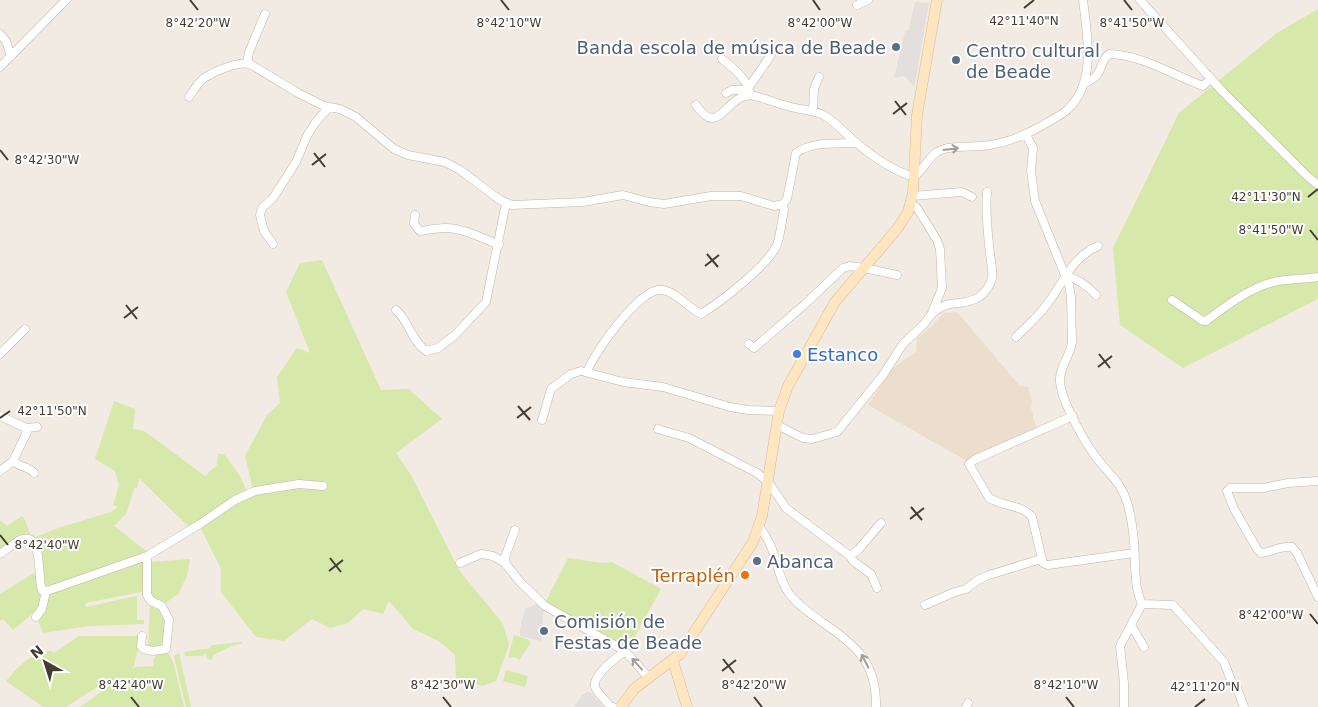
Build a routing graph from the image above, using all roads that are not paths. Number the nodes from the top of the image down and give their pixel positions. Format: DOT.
graph roads {
  1 [pos="66,0"];
  2 [pos="868,0"];
  3 [pos="937,0"];
  4 [pos="1083,0"];
  5 [pos="1140,0"];
  6 [pos="857,5"];
  7 [pos="265,14"];
  8 [pos="0,34"];
  9 [pos="771,55"];
  10 [pos="11,56"];
  11 [pos="722,59"];
  12 [pos="247,63"];
  13 [pos="0,67"];
  14 [pos="819,77"];
  15 [pos="1211,78"];
  16 [pos="1084,83"];
  17 [pos="726,93"];
  18 [pos="749,93"];
  19 [pos="189,98"];
  20 [pos="696,105"];
  21 [pos="330,107"];
  22 [pos="813,110"];
  23 [pos="1026,134"];
  24 [pos="856,143"];
  25 [pos="914,177"];
  26 [pos="1318,185"];
  27 [pos="987,192"];
  28 [pos="972,197"];
  29 [pos="911,200"];
  30 [pos="506,203"];
  31 [pos="783,204"];
  32 [pos="415,215"];
  33 [pos="273,244"];
  34 [pos="498,245"];
  35 [pos="1098,246"];
  36 [pos="864,268"];
  37 [pos="897,275"];
  38 [pos="1065,275"];
  39 [pos="1318,277"];
  40 [pos="1096,295"];
  41 [pos="1172,300"];
  42 [pos="396,310"];
  43 [pos="931,315"];
  44 [pos="25,329"];
  45 [pos="1016,337"];
  46 [pos="749,344"];
  47 [pos="0,354"];
  48 [pos="587,372"];
  49 [pos="779,411"];
  50 [pos="0,416"];
  51 [pos="1073,416"];
  52 [pos="542,420"];
  53 [pos="777,425"];
  54 [pos="37,427"];
  55 [pos="26,428"];
  56 [pos="658,429"];
  57 [pos="13,461"];
  58 [pos="0,471"];
  59 [pos="34,473"];
  60 [pos="1318,481"];
  61 [pos="769,483"];
  62 [pos="323,486"];
  63 [pos="881,523"];
  64 [pos="760,526"];
  65 [pos="515,530"];
  66 [pos="1134,553"];
  67 [pos="0,554"];
  68 [pos="147,556"];
  69 [pos="850,556"];
  70 [pos="1041,560"];
  71 [pos="460,563"];
  72 [pos="506,565"];
  73 [pos="877,588"];
  74 [pos="46,591"];
  75 [pos="1318,598"];
  76 [pos="1142,604"];
  77 [pos="925,605"];
  78 [pos="36,617"];
  79 [pos="1131,625"];
  80 [pos="142,636"];
  81 [pos="1144,647"];
  82 [pos="625,651"];
  83 [pos="673,661"];
  84 [pos="649,678"];
  85 [pos="613,707"];
  86 [pos="621,707"];
  87 [pos="687,707"];
  88 [pos="876,707"];
  89 [pos="1124,707"];
  90 [pos="1244,707"];
  1 -- 10 [label="street"];
  2 -- 6 [label="street"];
  3 -- 25 [label="street"];
  4 -- 16 [label="street"];
  5 -- 15 [label="street"];
  7 -- 12 [label="street"];
  8 -- 10 [label="street"];
  9 -- 18 [label="street"];
  10 -- 13 [label="street"];
  11 -- 18 [label="street"];
  12 -- 19 [label="street"];
  12 -- 21 [label="street"];
  14 -- 22 [label="street"];
  15 -- 16 [label="street"];
  15 -- 26 [label="street"];
  16 -- 23 [label="street"];
  17 -- 18 [label="street"];
  18 -- 20 [label="street"];
  18 -- 22 [label="street"];
  21 -- 30 [label="street"];
  21 -- 33 [label="street"];
  22 -- 24 [label="street"];
  25 -- 23 [label="street, one-way"];
  23 -- 38 [label="street"];
  24 -- 25 [label="street"];
  24 -- 31 [label="street"];
  25 -- 29 [label="street"];
  27 -- 43 [label="street"];
  28 -- 29 [label="street"];
  29 -- 36 [label="street"];
  29 -- 43 [label="street"];
  30 -- 31 [label="street"];
  30 -- 34 [label="street"];
  31 -- 48 [label="street"];
  32 -- 34 [label="street"];
  34 -- 42 [label="street"];
  35 -- 38 [label="street"];
  36 -- 37 [label="street"];
  36 -- 46 [label="street"];
  36 -- 49 [label="street"];
  38 -- 40 [label="street"];
  38 -- 45 [label="street"];
  38 -- 51 [label="street"];
  39 -- 41 [label="street"];
  43 -- 53 [label="street"];
  44 -- 47 [label="street"];
  48 -- 49 [label="street"];
  48 -- 52 [label="street"];
  49 -- 53 [label="street"];
  50 -- 55 [label="street"];
  51 -- 66 [label="street"];
  51 -- 70 [label="street"];
  53 -- 61 [label="street"];
  54 -- 55 [label="street"];
  55 -- 57 [label="street"];
  56 -- 61 [label="street"];
  57 -- 58 [label="street"];
  57 -- 59 [label="street"];
  60 -- 75 [label="street"];
  61 -- 64 [label="street"];
  61 -- 69 [label="street"];
  62 -- 68 [label="street"];
  63 -- 69 [label="street"];
  64 -- 83 [label="street"];
  88 -- 64 [label="street, one-way"];
  65 -- 72 [label="street"];
  66 -- 70 [label="street"];
  66 -- 76 [label="street"];
  67 -- 74 [label="street"];
  68 -- 74 [label="street"];
  68 -- 80 [label="street"];
  69 -- 73 [label="street"];
  70 -- 77 [label="street"];
  71 -- 72 [label="street"];
  72 -- 82 [label="street"];
  74 -- 78 [label="street"];
  76 -- 79 [label="street"];
  76 -- 90 [label="street"];
  79 -- 81 [label="street"];
  79 -- 89 [label="street"];
  84 -- 82 [label="street, one-way"];
  82 -- 85 [label="street"];
  83 -- 84 [label="street"];
  83 -- 87 [label="street"];
  84 -- 86 [label="street"];
}
